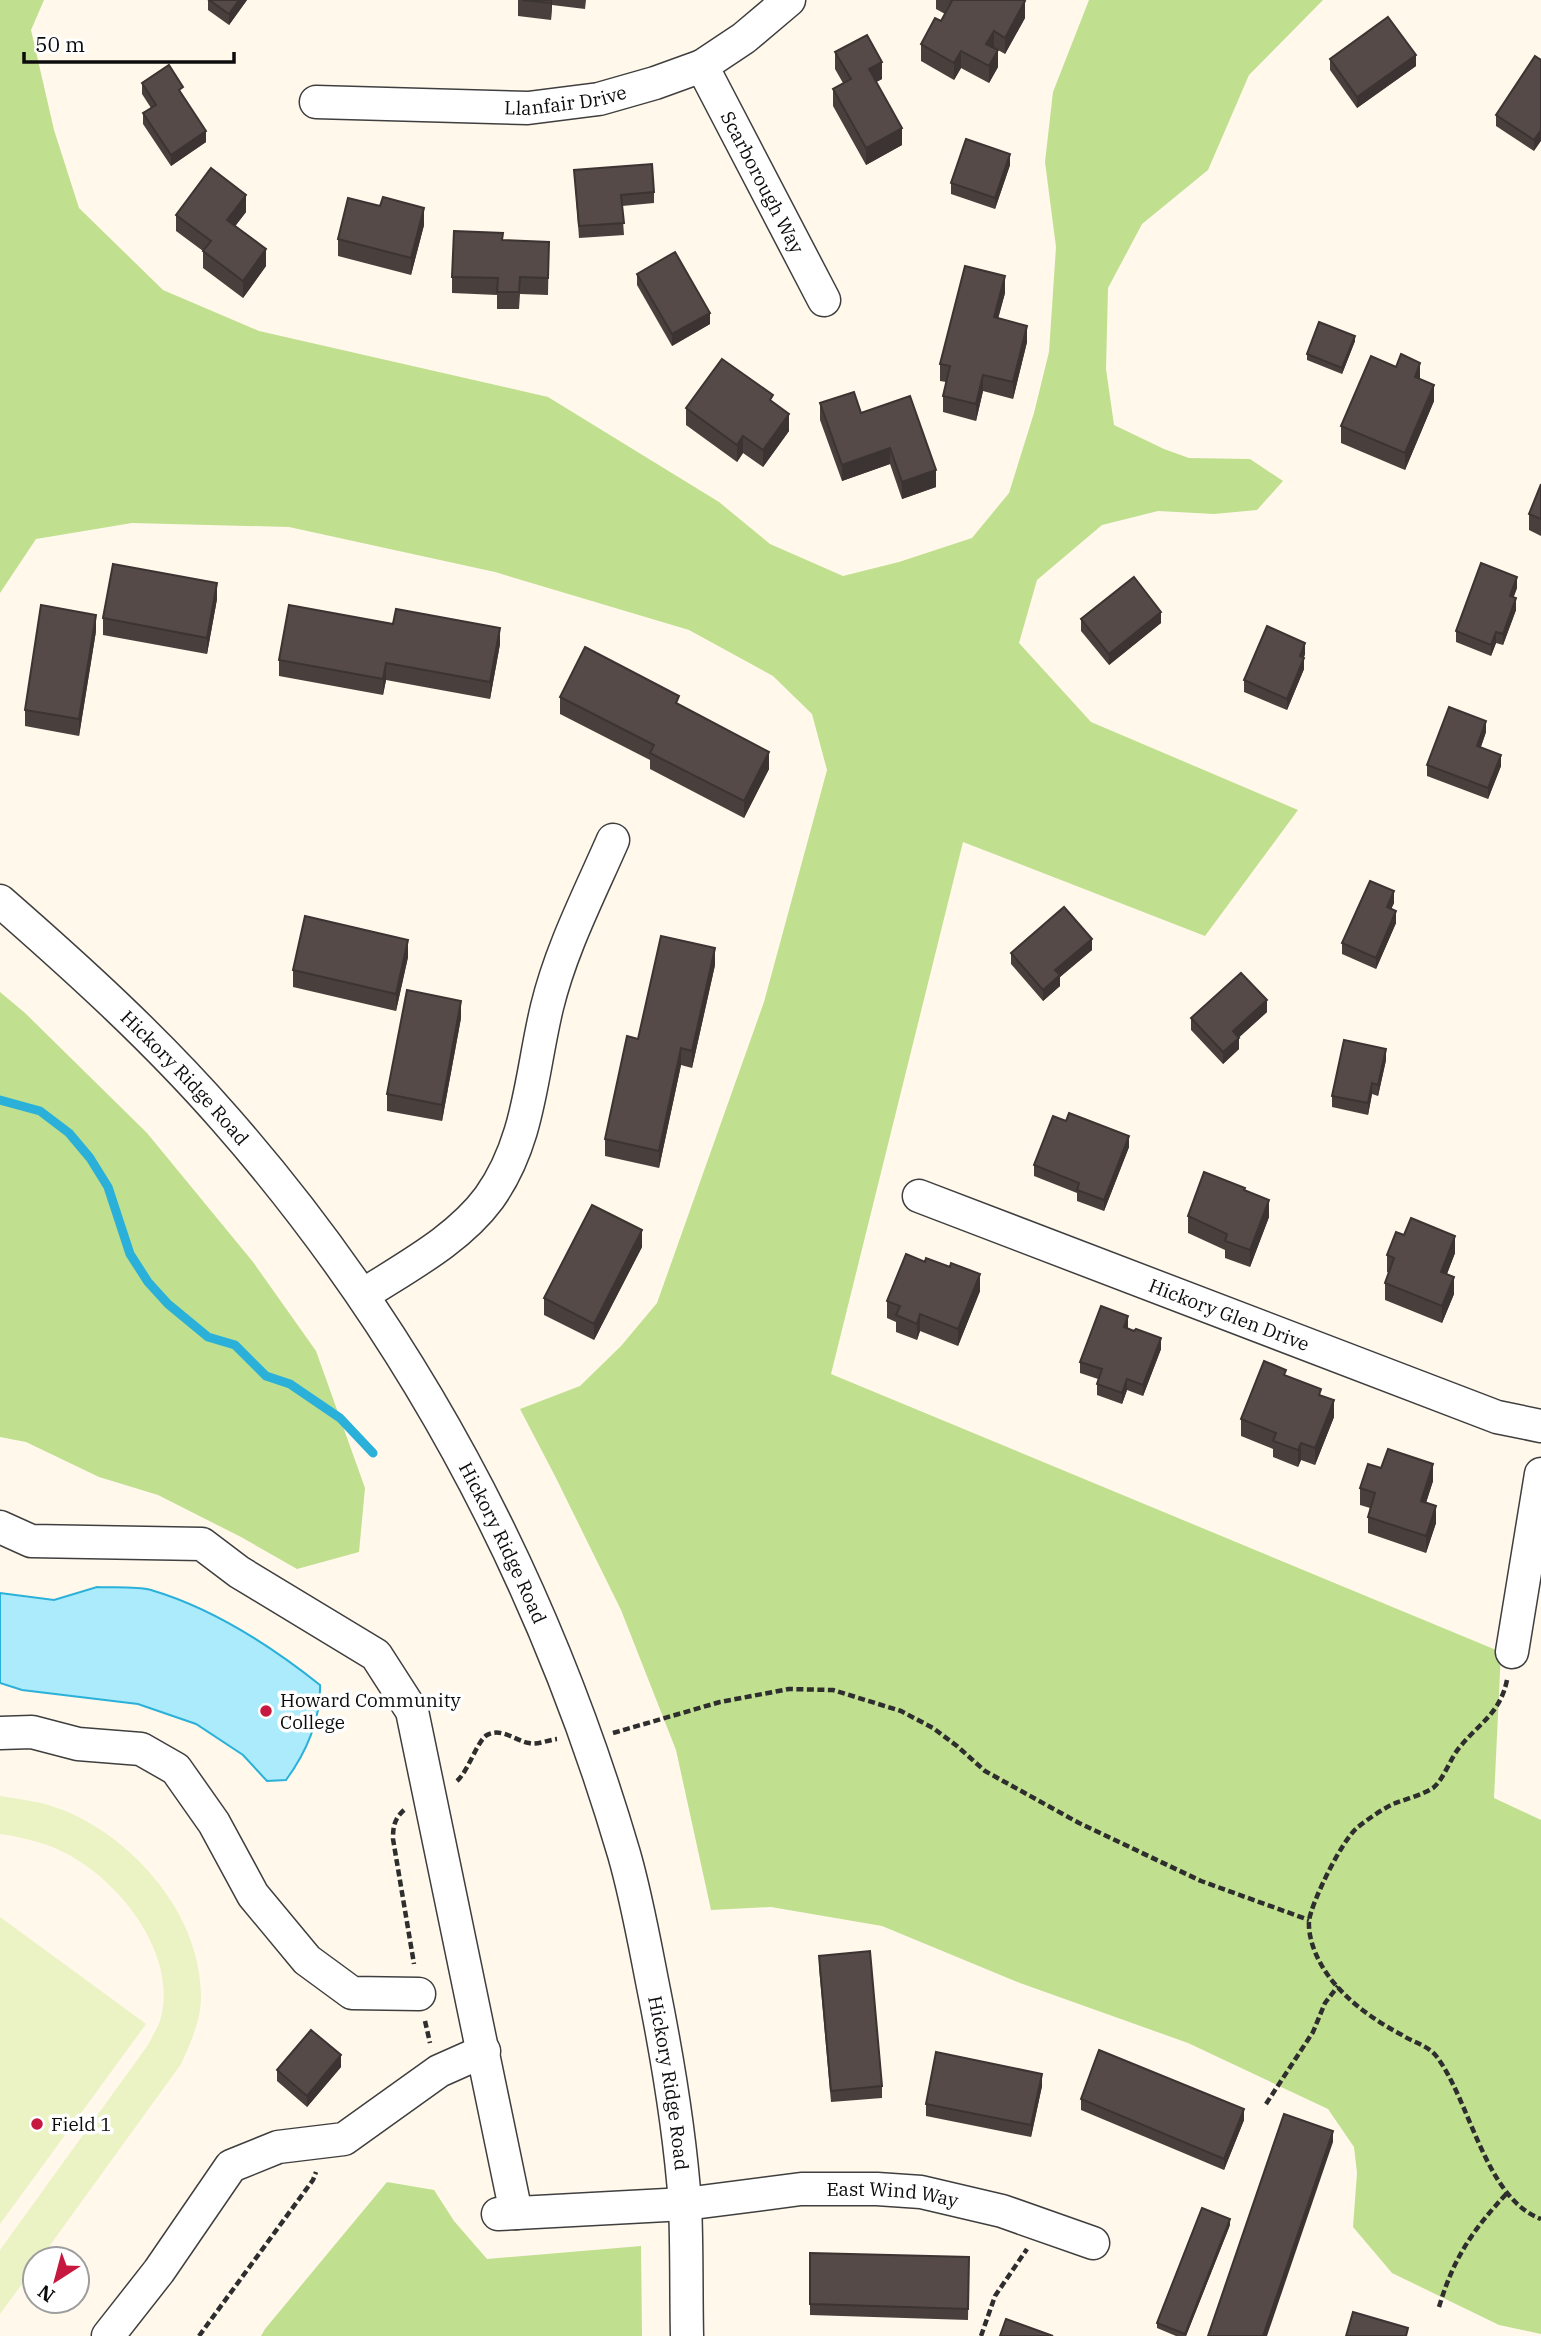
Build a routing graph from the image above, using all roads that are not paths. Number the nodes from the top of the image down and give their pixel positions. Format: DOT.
graph roads {
  1 [pos="789,0"];
  2 [pos="702,66"];
  3 [pos="316,102"];
  4 [pos="824,300"];
  5 [pos="613,840"];
  6 [pos="0,901"];
  7 [pos="919,1196"];
  8 [pos="363,1295"];
  9 [pos="1541,1426"];
  10 [pos="1541,1474"];
  11 [pos="0,1527"];
  12 [pos="1512,1652"];
  13 [pos="0,1733"];
  14 [pos="419,1994"];
  15 [pos="484,2051"];
  16 [pos="685,2204"];
  17 [pos="1093,2243"];
  18 [pos="108,2336"];
  19 [pos="687,2336"];
  1 -- 2 [label="street, Llanfair Drive"];
  2 -- 3 [label="street, Llanfair Drive"];
  2 -- 4 [label="street, Scarborough Way"];
  5 -- 8 [label="street"];
  6 -- 8 [label="street, Hickory Ridge Road"];
  7 -- 9 [label="street, Hickory Glen Drive"];
  8 -- 16 [label="street, Hickory Ridge Road"];
  10 -- 12 [label="street"];
  11 -- 15 [label="street"];
  13 -- 14 [label="street"];
  15 -- 16 [label="street, East Wind Way"];
  15 -- 18 [label="street"];
  16 -- 17 [label="street, East Wind Way"];
  16 -- 19 [label="street, Hickory Ridge Road"];
}
